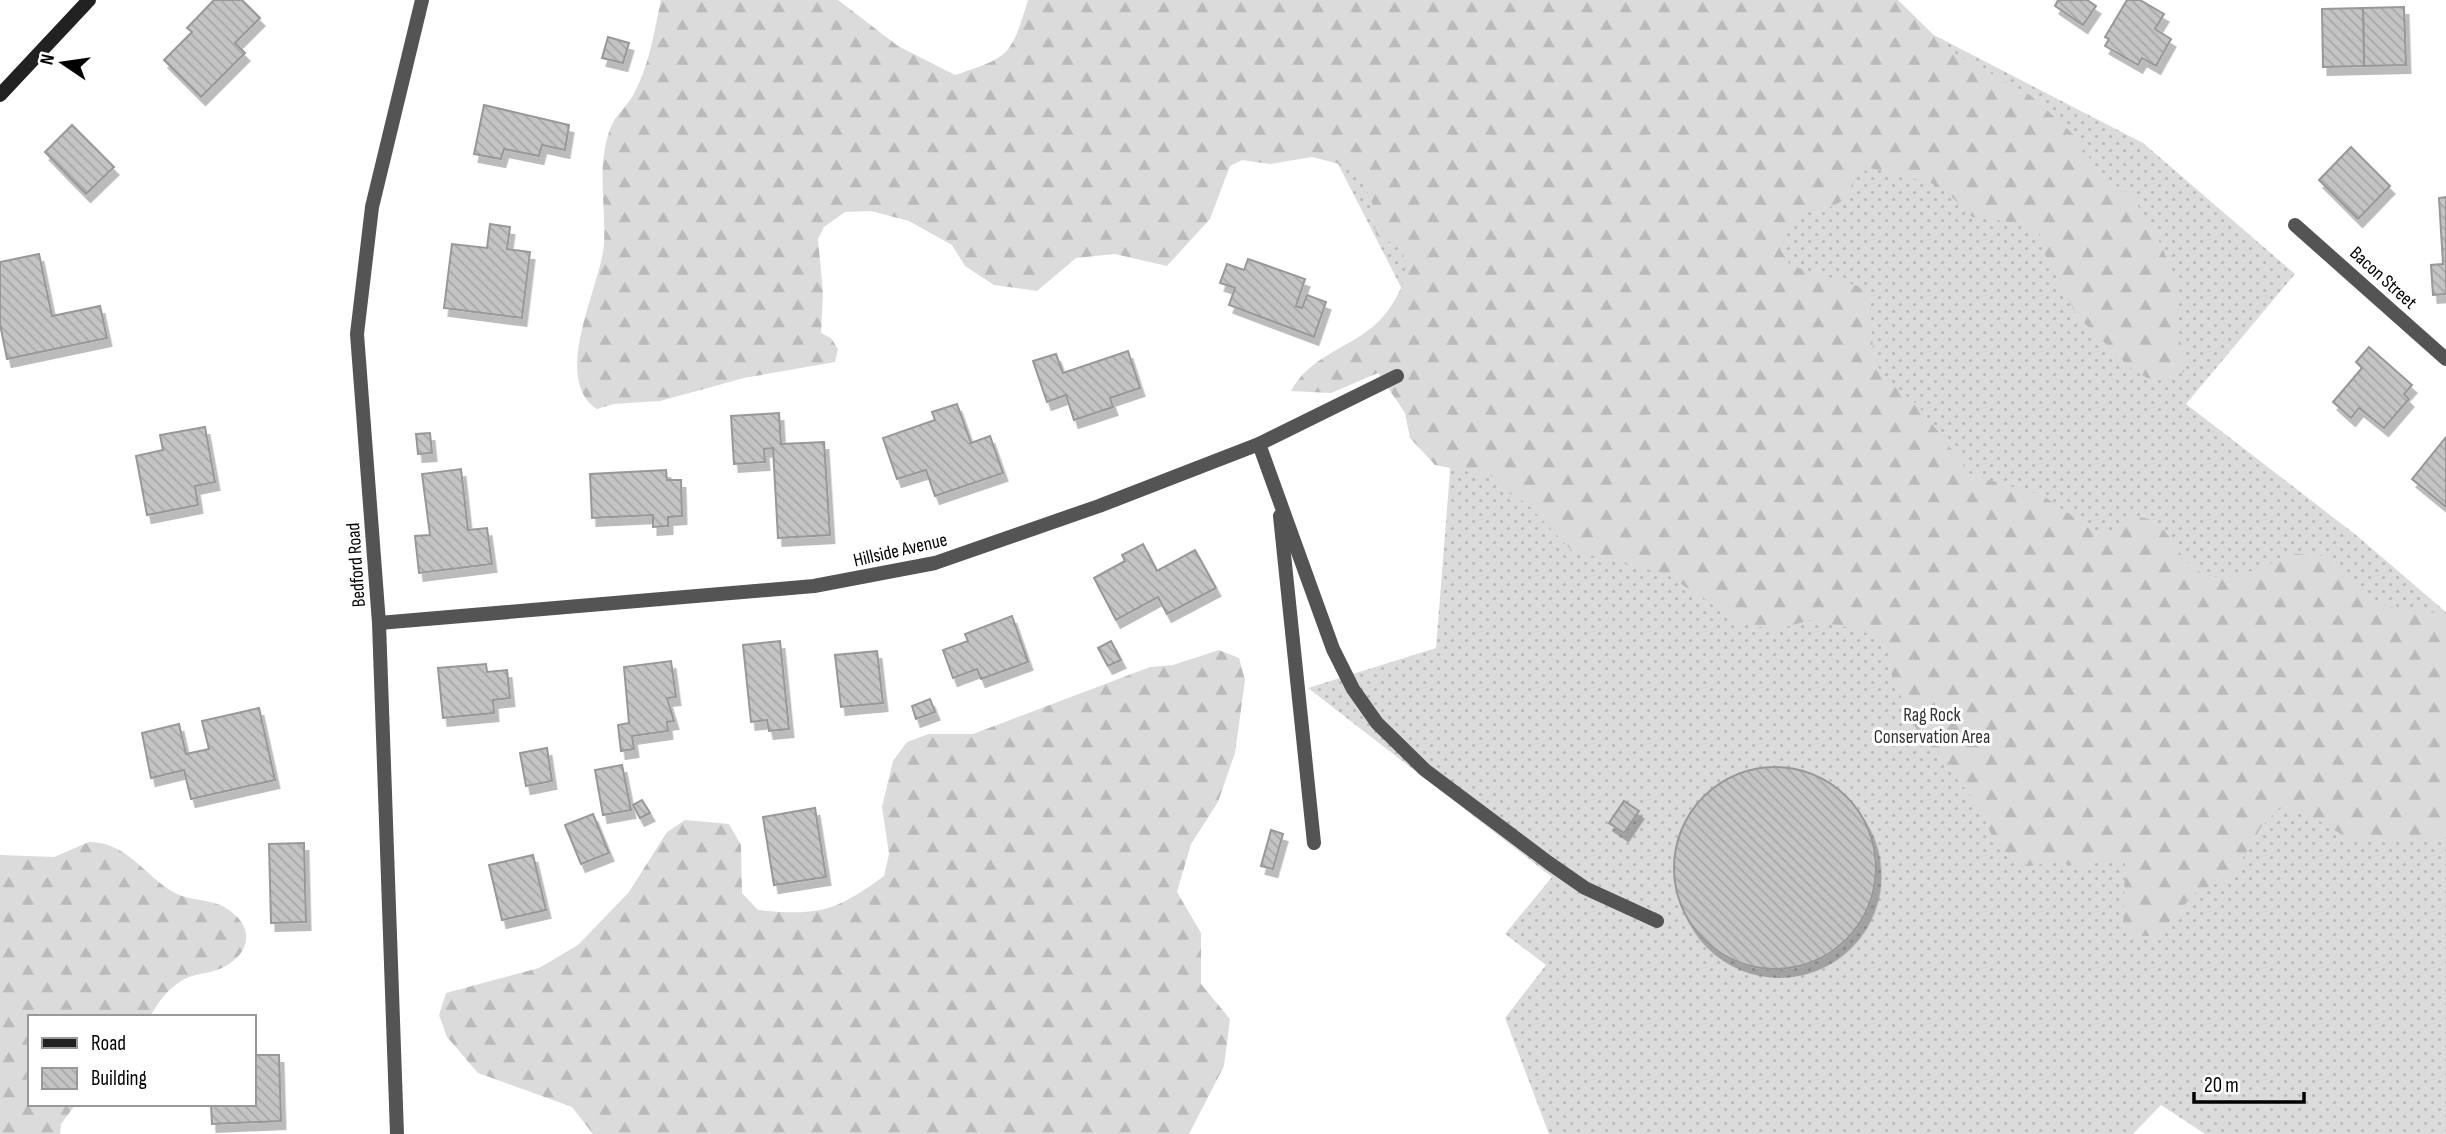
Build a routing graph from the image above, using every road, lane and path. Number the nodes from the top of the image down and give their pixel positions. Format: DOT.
graph roads {
  1 [pos="89,0"];
  2 [pos="422,0"];
  3 [pos="0,95"];
  4 [pos="2295,225"];
  5 [pos="2443,352"];
  6 [pos="1397,376"];
  7 [pos="1259,444"];
  8 [pos="1278,494"];
  9 [pos="379,622"];
  10 [pos="1314,843"];
  11 [pos="1657,921"];
  12 [pos="397,1134"];
  1 -- 3 [label="main road"];
  2 -- 9 [label="street, Bedford Road"];
  4 -- 5 [label="street, Bacon Street"];
  6 -- 7 [label="street, Hillside Avenue"];
  7 -- 8 [label="street"];
  7 -- 9 [label="street, Hillside Avenue"];
  8 -- 10 [label="street"];
  8 -- 11 [label="street"];
  9 -- 12 [label="street, Bedford Road"];
}
